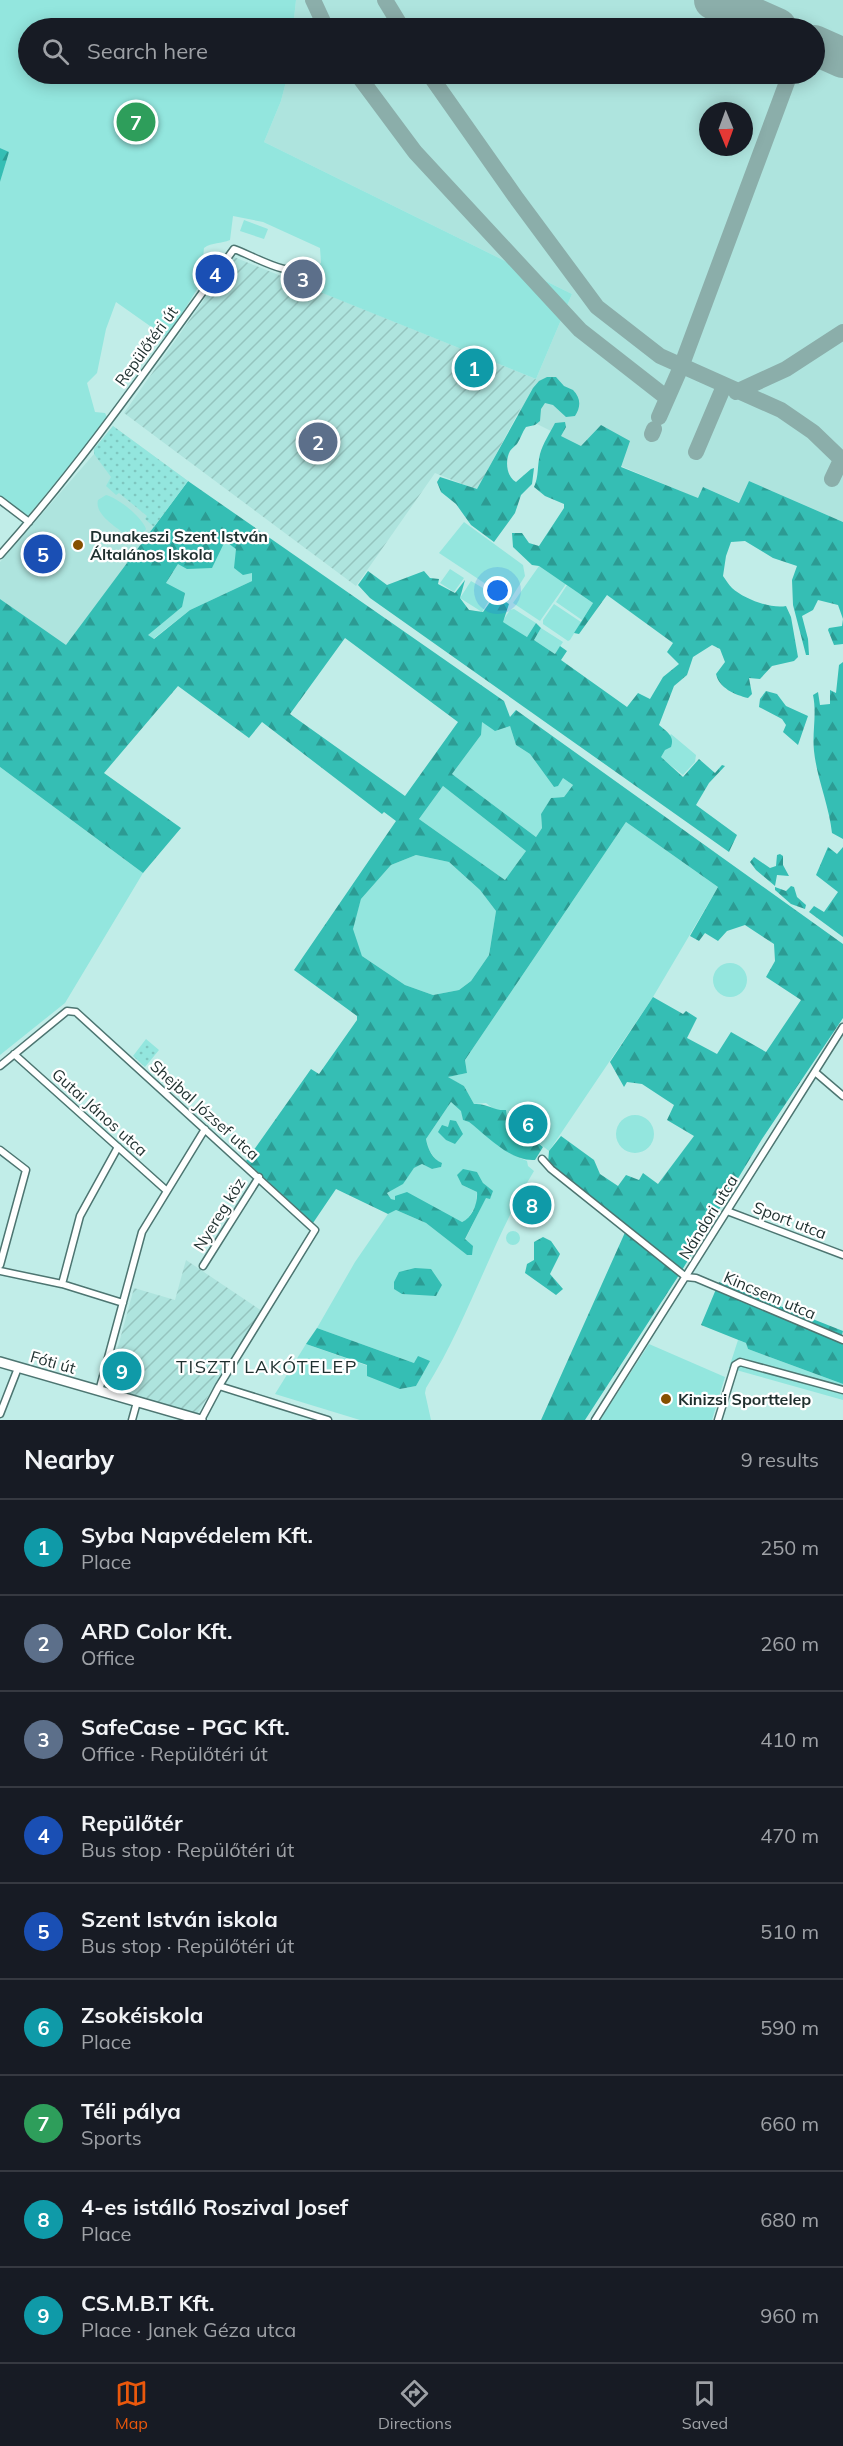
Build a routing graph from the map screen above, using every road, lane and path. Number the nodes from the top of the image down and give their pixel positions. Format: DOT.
graph roads {
  1 [pos="309,266"];
  2 [pos="0,500"];
  3 [pos="19,513"];
  4 [pos="29,522"];
  5 [pos="19,533"];
  6 [pos="0,555"];
  7 [pos="843,1027"];
  8 [pos="14,1054"];
  9 [pos="0,1066"];
  10 [pos="814,1072"];
  11 [pos="843,1096"];
  12 [pos="205,1129"];
  13 [pos="118,1146"];
  14 [pos="0,1150"];
  15 [pos="542,1159"];
  16 [pos="259,1177"];
  17 [pos="167,1191"];
  18 [pos="727,1211"];
  19 [pos="843,1255"];
  20 [pos="0,1265"];
  21 [pos="203,1266"];
  22 [pos="0,1271"];
  23 [pos="686,1278"];
  24 [pos="62,1284"];
  25 [pos="123,1303"];
  26 [pos="843,1340"];
  27 [pos="0,1362"];
  28 [pos="18,1368"];
  29 [pos="219,1386"];
  30 [pos="843,1390"];
  31 [pos="99,1391"];
  32 [pos="137,1402"];
  33 [pos="0,1414"];
  34 [pos="132,1420"];
  35 [pos="201,1420"];
  36 [pos="328,1420"];
  37 [pos="596,1420"];
  38 [pos="718,1420"];
  1 -- 4 [label="street, Repülőtéri út"];
  2 -- 3 [label="street"];
  3 -- 4 [label="street"];
  3 -- 5 [label="street"];
  4 -- 5 [label="street, Repülőtéri út"];
  5 -- 6 [label="street, Repülőtéri út"];
  7 -- 10 [label="street, Nándori utca"];
  8 -- 9 [label="street"];
  8 -- 12 [label="street, Shejbal József utca"];
  8 -- 13 [label="street, Gutai János utca"];
  10 -- 11 [label="street"];
  10 -- 18 [label="street, Nándori utca"];
  12 -- 16 [label="street, Shejbal József utca"];
  12 -- 17 [label="street"];
  13 -- 17 [label="street, Gutai János utca"];
  13 -- 24 [label="street"];
  14 -- 20 [label="street"];
  15 -- 23 [label="street"];
  16 -- 21 [label="street, Nyereg köz"];
  16 -- 29 [label="street, Shejbal József utca"];
  17 -- 25 [label="street"];
  18 -- 19 [label="street, Sport utca"];
  18 -- 23 [label="street, Nándori utca"];
  22 -- 24 [label="street"];
  23 -- 26 [label="street, Kincsem utca"];
  23 -- 37 [label="street, Nándori utca"];
  24 -- 25 [label="street"];
  25 -- 31 [label="street"];
  27 -- 28 [label="main road, Fóti út"];
  28 -- 31 [label="main road, Fóti út"];
  28 -- 33 [label="street"];
  29 -- 35 [label="street"];
  29 -- 36 [label="street"];
  30 -- 38 [label="street"];
  31 -- 32 [label="main road, Fóti út"];
  32 -- 34 [label="street"];
  32 -- 35 [label="main road, Fóti út"];
}
